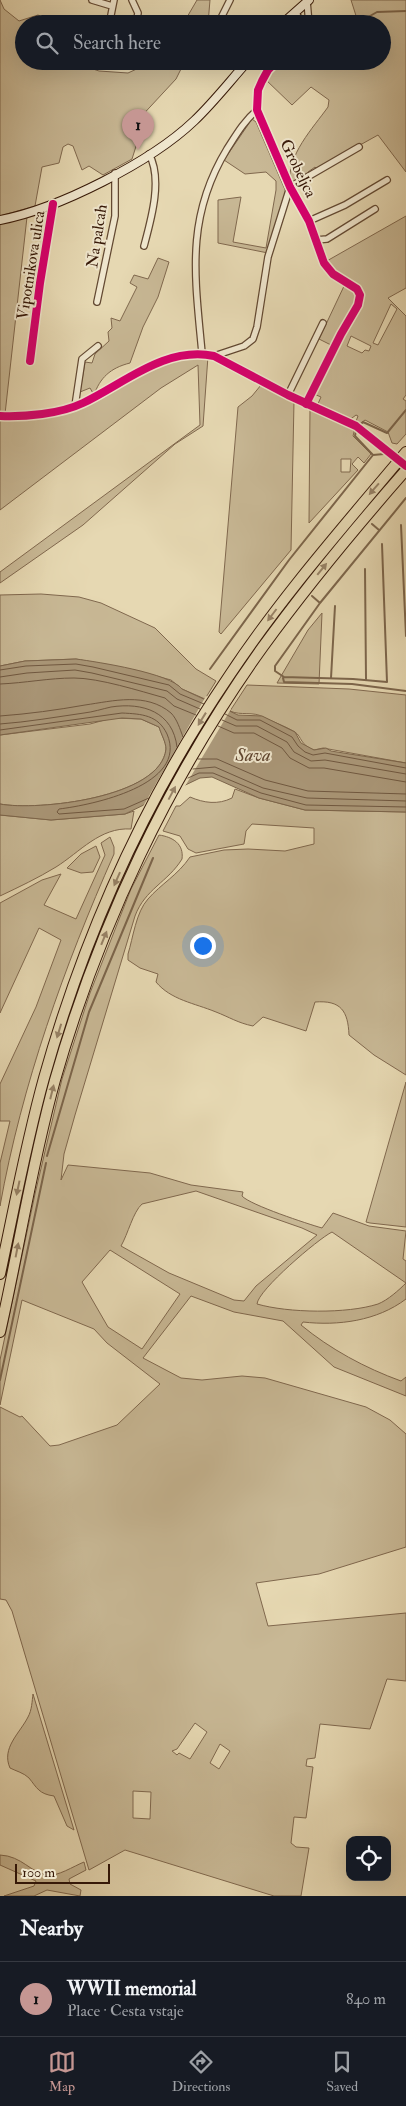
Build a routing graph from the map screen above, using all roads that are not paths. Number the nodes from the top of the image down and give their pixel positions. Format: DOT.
graph roads {
  1 [pos="92,0"];
  2 [pos="132,0"];
  3 [pos="230,0"];
  4 [pos="307,0"];
  5 [pos="113,3"];
  6 [pos="295,12"];
  7 [pos="138,15"];
  8 [pos="222,15"];
  9 [pos="292,15"];
  10 [pos="297,15"];
  11 [pos="308,15"];
  12 [pos="240,70"];
  13 [pos="268,70"];
  14 [pos="257,110"];
  15 [pos="359,147"];
  16 [pos="149,154"];
  17 [pos="116,173"];
  18 [pos="387,180"];
  19 [pos="290,187"];
  20 [pos="53,204"];
  21 [pos="375,209"];
  22 [pos="0,220"];
  23 [pos="309,220"];
  24 [pos="316,240"];
  25 [pos="144,246"];
  26 [pos="97,302"];
  27 [pos="323,323"];
  28 [pos="98,346"];
  29 [pos="202,353"];
  30 [pos="214,356"];
  31 [pos="30,361"];
  32 [pos="288,395"];
  33 [pos="306,404"];
  34 [pos="75,406"];
  35 [pos="0,416"];
  36 [pos="388,452"];
  37 [pos="406,452"];
  38 [pos="406,470"];
  39 [pos="0,1274"];
  40 [pos="0,1332"];
  1 -- 5 [label="street"];
  2 -- 7 [label="street"];
  3 -- 8 [label="street"];
  4 -- 6 [label="main road"];
  4 -- 11 [label="street"];
  6 -- 9 [label="main road"];
  6 -- 10 [label="street"];
  12 -- 16 [label="main road"];
  13 -- 14 [label="street"];
  14 -- 19 [label="street, Grobeljca"];
  14 -- 29 [label="street"];
  15 -- 19 [label="street, Grobeljca"];
  16 -- 17 [label="main road"];
  16 -- 25 [label="street"];
  17 -- 20 [label="main road"];
  17 -- 26 [label="street, Na palcah"];
  18 -- 23 [label="street, Grobeljca"];
  19 -- 23 [label="street, Grobeljca"];
  19 -- 30 [label="street"];
  20 -- 22 [label="main road"];
  20 -- 31 [label="street, Vipotnikova ulica"];
  21 -- 24 [label="street"];
  23 -- 24 [label="street, Grobeljca"];
  24 -- 33 [label="street, Grobeljca"];
  27 -- 32 [label="street"];
  28 -- 34 [label="street"];
  29 -- 30 [label="street"];
  29 -- 34 [label="street"];
  30 -- 32 [label="street"];
  32 -- 33 [label="street"];
  33 -- 36 [label="street"];
  34 -- 35 [label="street"];
  37 -- 39 [label="highway, one-way"];
  40 -- 38 [label="highway, one-way"];
}
